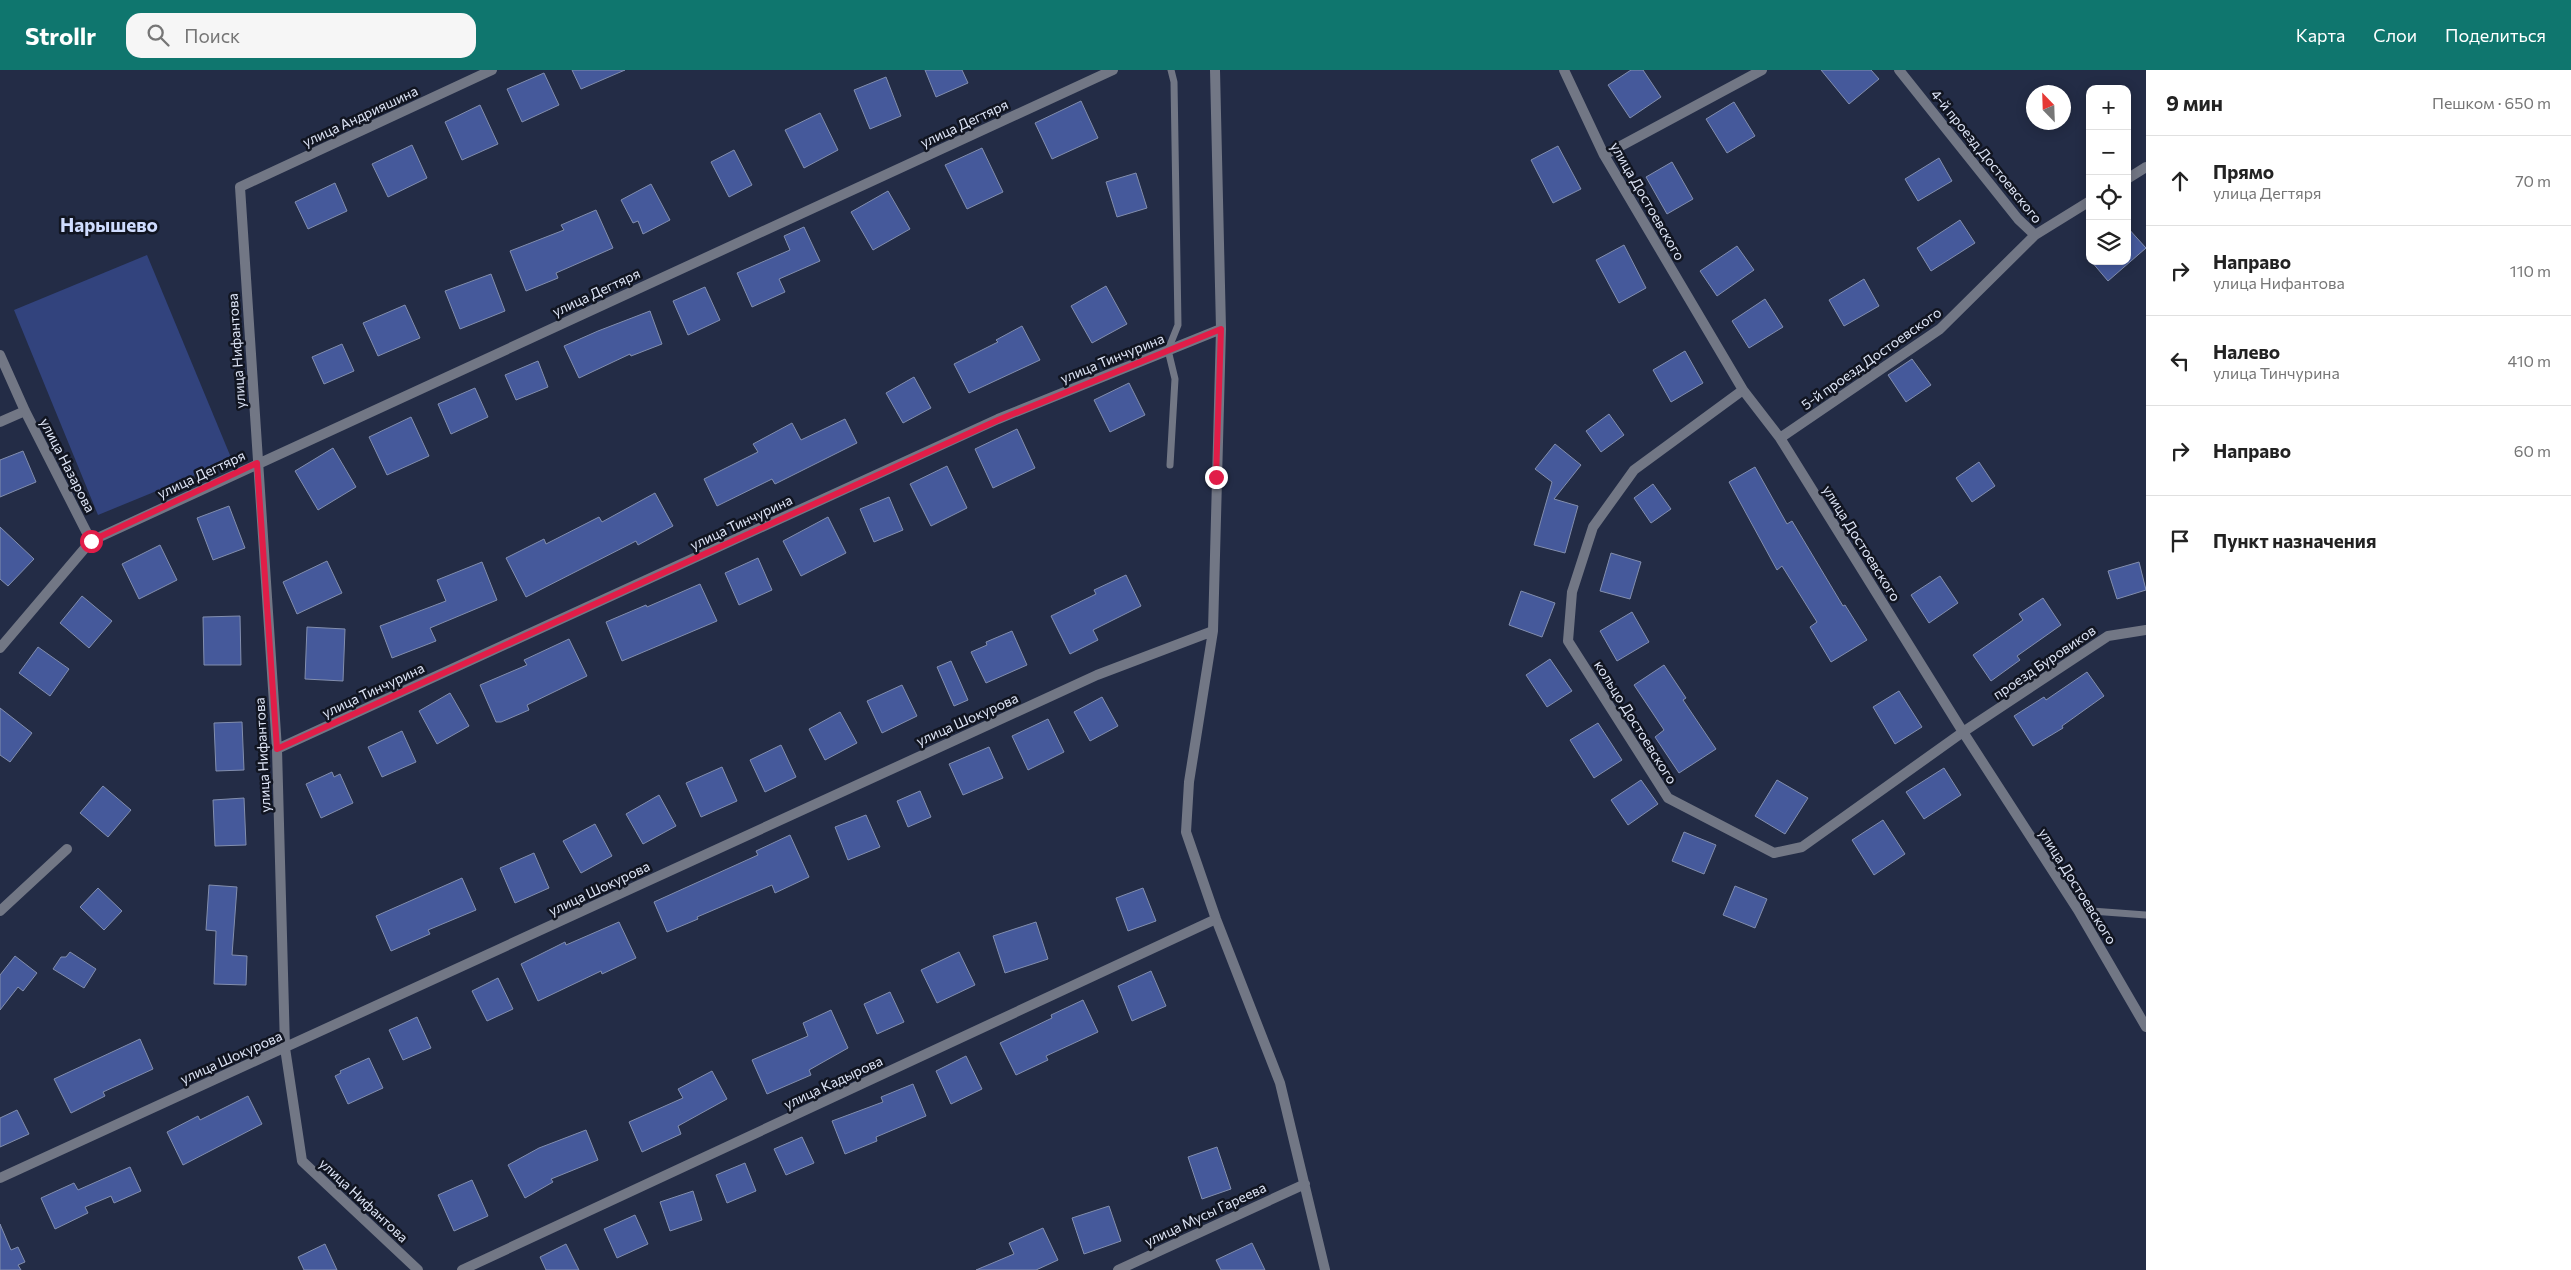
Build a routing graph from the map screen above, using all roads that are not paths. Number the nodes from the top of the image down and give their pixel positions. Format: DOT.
graph roads {
  1 [pos="492,70"];
  2 [pos="1113,70"];
  3 [pos="1171,70"];
  4 [pos="1215,70"];
  5 [pos="1564,70"];
  6 [pos="1762,70"];
  7 [pos="1899,70"];
  8 [pos="1604,155"];
  9 [pos="2146,167"];
  10 [pos="2131,176"];
  11 [pos="240,188"];
  12 [pos="2086,204"];
  13 [pos="2035,235"];
  14 [pos="1221,329"];
  15 [pos="1168,350"];
  16 [pos="0,355"];
  17 [pos="1743,390"];
  18 [pos="25,411"];
  19 [pos="0,422"];
  20 [pos="1780,438"];
  21 [pos="257,463"];
  22 [pos="1170,465"];
  23 [pos="91,541"];
  24 [pos="2146,630"];
  25 [pos="1213,631"];
  26 [pos="0,648"];
  27 [pos="1963,732"];
  28 [pos="277,749"];
  29 [pos="67,849"];
  30 [pos="2078,910"];
  31 [pos="0,911"];
  32 [pos="2146,915"];
  33 [pos="1216,919"];
  34 [pos="2146,1027"];
  35 [pos="285,1048"];
  36 [pos="0,1178"];
  37 [pos="1304,1184"];
  38 [pos="418,1270"];
  39 [pos="462,1270"];
  40 [pos="1118,1270"];
  41 [pos="1324,1270"];
  1 -- 11 [label="street, улица Андрияшина"];
  2 -- 21 [label="street, улица Дегтяря"];
  3 -- 15 [label="lane"];
  4 -- 14 [label="street"];
  5 -- 8 [label="street, улица Достоевского"];
  6 -- 8 [label="street"];
  7 -- 13 [label="street, 4-й проезд Достоевского"];
  8 -- 17 [label="street, улица Достоевского"];
  9 -- 10 [label="street"];
  11 -- 21 [label="street, улица Нифантова"];
  12 -- 13 [label="street, 5-й проезд Достоевского"];
  13 -- 20 [label="street, 5-й проезд Достоевского"];
  14 -- 15 [label="street, улица Тинчурина"];
  14 -- 25 [label="street"];
  15 -- 22 [label="lane"];
  15 -- 28 [label="street, улица Тинчурина"];
  16 -- 18 [label="street, улица Назарова"];
  17 -- 20 [label="street, улица Достоевского"];
  17 -- 27 [label="street, кольцо Достоевского"];
  18 -- 19 [label="street"];
  18 -- 23 [label="street, улица Назарова"];
  20 -- 27 [label="street, улица Достоевского"];
  21 -- 23 [label="street, улица Дегтяря"];
  21 -- 28 [label="street, улица Нифантова"];
  23 -- 26 [label="street"];
  24 -- 27 [label="street, проезд Буровиков"];
  25 -- 33 [label="street"];
  25 -- 35 [label="street, улица Шокурова"];
  27 -- 30 [label="street, улица Достоевского"];
  28 -- 35 [label="street, улица Нифантова"];
  29 -- 31 [label="street"];
  30 -- 32 [label="lane"];
  30 -- 34 [label="street, улица Достоевского"];
  33 -- 37 [label="street"];
  33 -- 39 [label="street, улица Кадырова"];
  35 -- 36 [label="street, улица Шокурова"];
  35 -- 38 [label="street, улица Нифантова"];
  37 -- 40 [label="street, улица Мусы Гареева"];
  37 -- 41 [label="street"];
}
